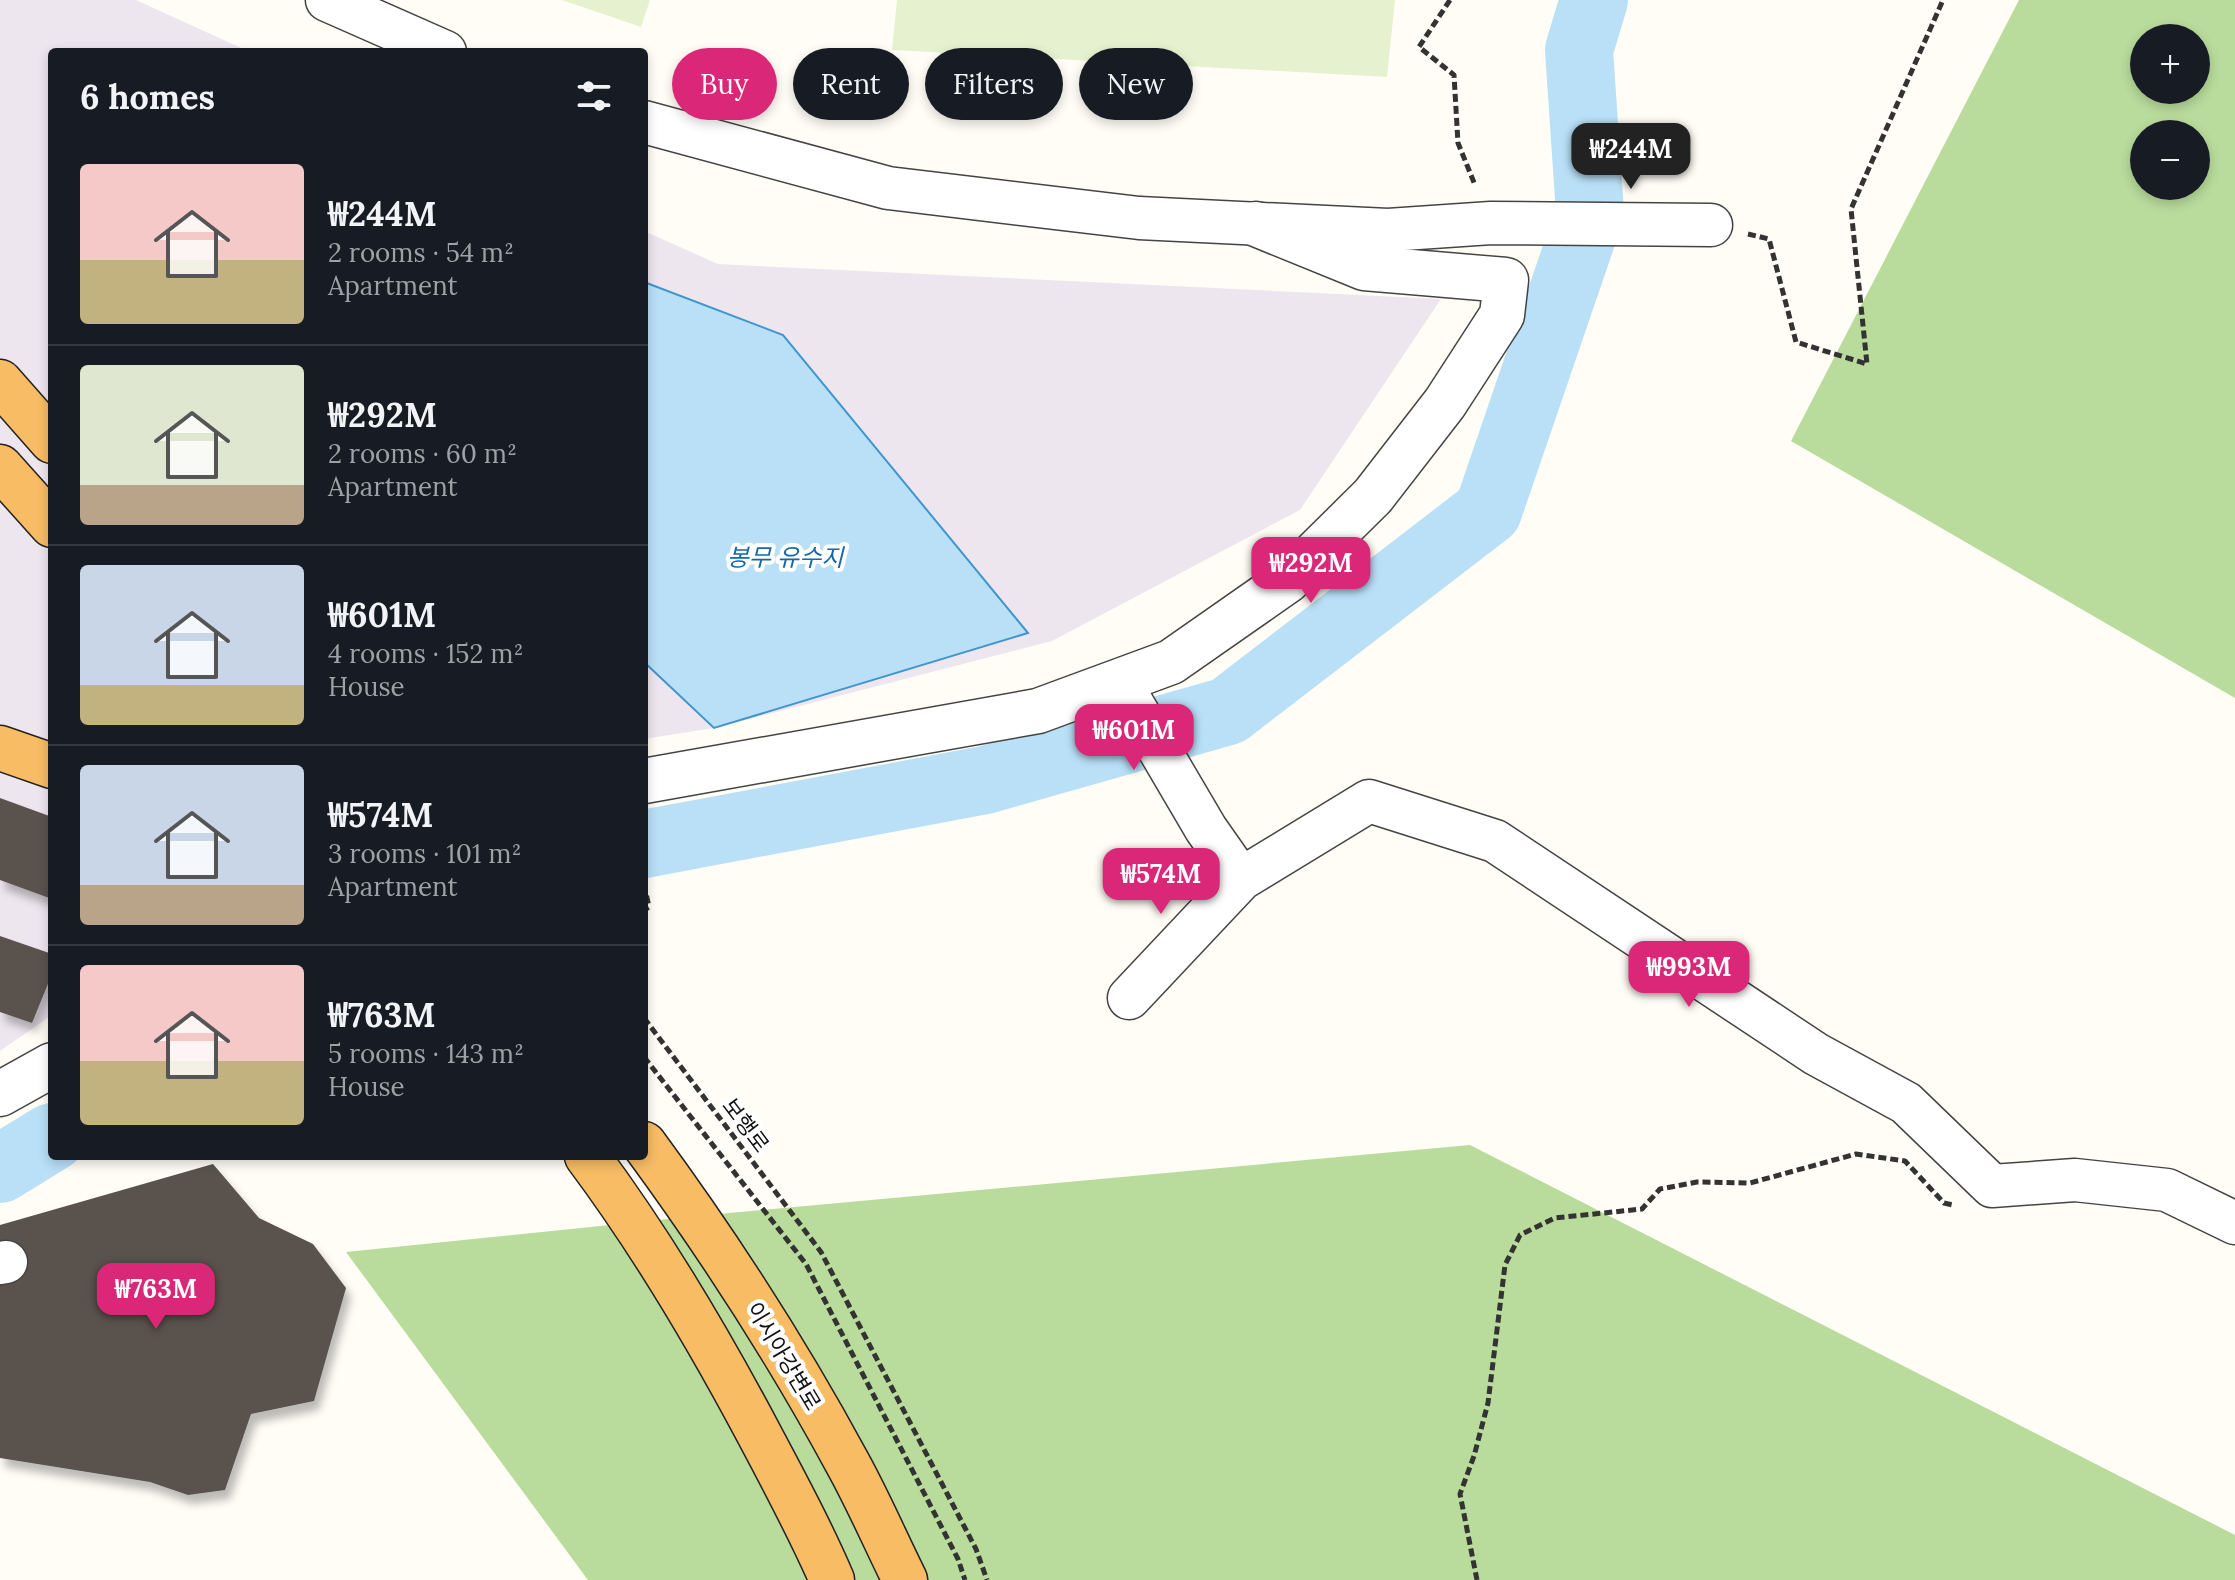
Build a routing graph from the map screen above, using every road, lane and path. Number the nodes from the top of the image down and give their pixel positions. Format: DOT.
graph roads {
  1 [pos="327,0"];
  2 [pos="1450,0"];
  3 [pos="1943,0"];
  4 [pos="436,48"];
  5 [pos="648,123"];
  6 [pos="1491,223"];
  7 [pos="1256,224"];
  8 [pos="1711,225"];
  9 [pos="0,382"];
  10 [pos="48,436"];
  11 [pos="0,467"];
  12 [pos="48,521"];
  13 [pos="1119,681"];
  14 [pos="0,748"];
  15 [pos="48,765"];
  16 [pos="648,780"];
  17 [pos="1241,879"];
  18 [pos="1129,998"];
  19 [pos="648,1023"];
  20 [pos="648,1062"];
  21 [pos="48,1067"];
  22 [pos="0,1094"];
  23 [pos="648,1149"];
  24 [pos="590,1160"];
  25 [pos="1992,1186"];
  26 [pos="2235,1223"];
  27 [pos="832,1580"];
  28 [pos="905,1580"];
  29 [pos="965,1580"];
  30 [pos="987,1580"];
  31 [pos="1477,1580"];
  1 -- 4 [label="street"];
  2 -- 6 [label="path"];
  3 -- 8 [label="path"];
  5 -- 7 [label="street"];
  6 -- 7 [label="street"];
  6 -- 8 [label="street"];
  7 -- 13 [label="street"];
  9 -- 10 [label="highway"];
  11 -- 12 [label="highway"];
  13 -- 16 [label="street"];
  13 -- 17 [label="street"];
  14 -- 15 [label="highway"];
  17 -- 18 [label="street"];
  17 -- 25 [label="street"];
  19 -- 30 [label="path, 보행로"];
  20 -- 29 [label="path"];
  21 -- 22 [label="street"];
  23 -- 28 [label="highway, 이시아강변로"];
  24 -- 27 [label="highway"];
  25 -- 26 [label="street"];
  25 -- 31 [label="path"];
}
